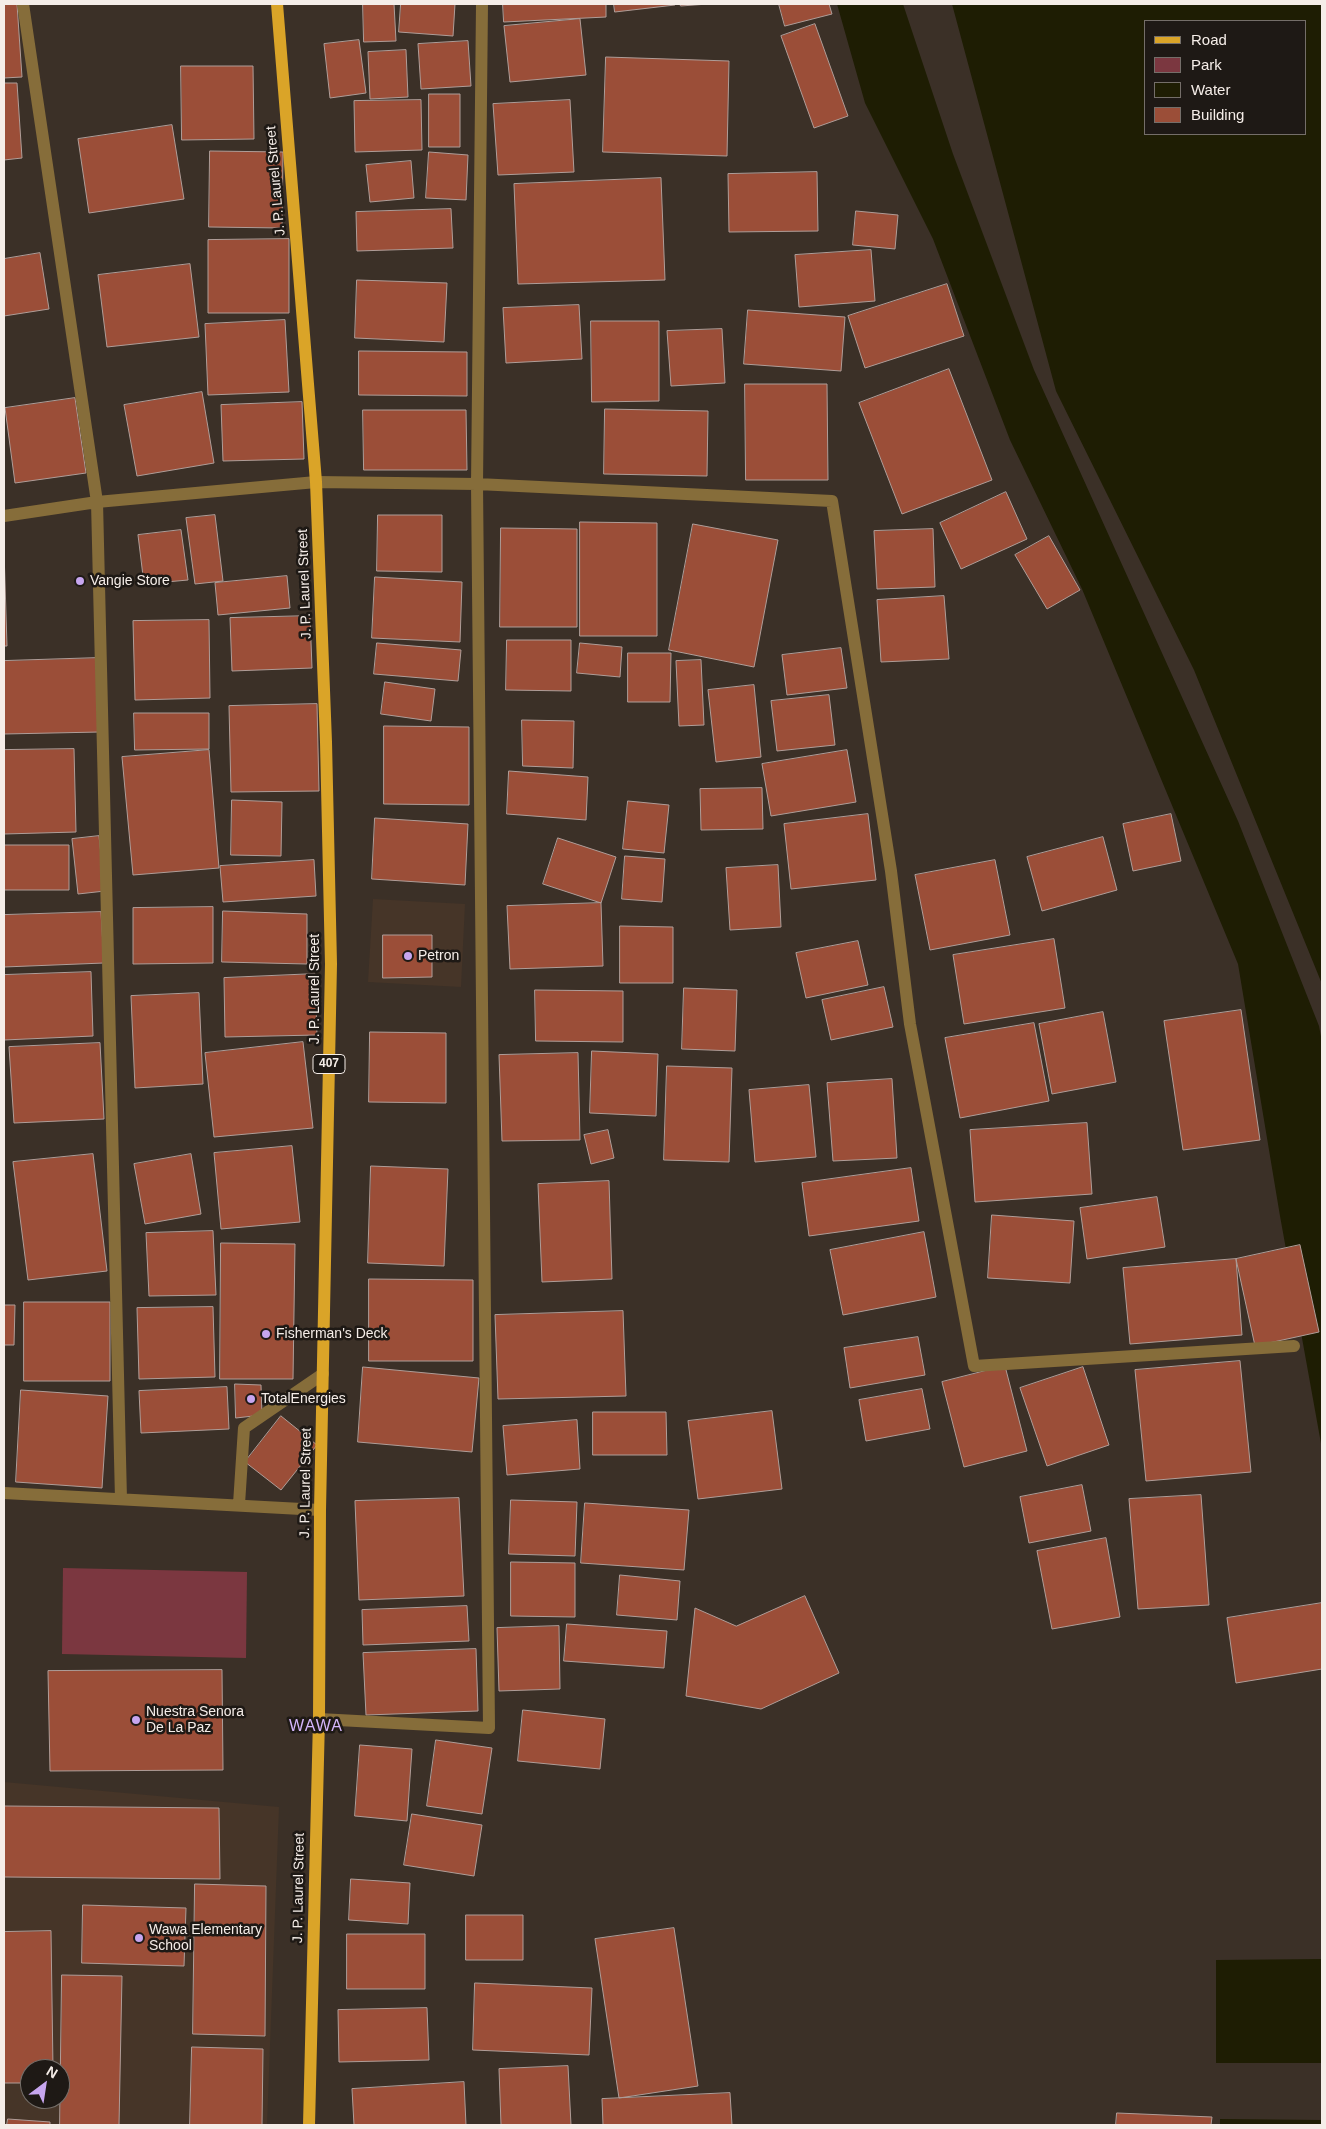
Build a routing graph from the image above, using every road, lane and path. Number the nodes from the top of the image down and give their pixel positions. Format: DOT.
graph roads {
  1 [pos="23,4"];
  2 [pos="276,4"];
  3 [pos="482,4"];
  4 [pos="316,482"];
  5 [pos="478,484"];
  6 [pos="97,502"];
  7 [pos="4,516"];
  8 [pos="1294,1346"];
  9 [pos="323,1374"];
  10 [pos="4,1493"];
  11 [pos="121,1499"];
  12 [pos="239,1504"];
  13 [pos="320,1510"];
  14 [pos="318,1719"];
  15 [pos="308,2125"];
  1 -- 6 [label="street"];
  2 -- 4 [label="main road, J. P. Laurel Street / 407"];
  3 -- 5 [label="street"];
  4 -- 5 [label="street"];
  4 -- 6 [label="street"];
  4 -- 9 [label="main road, J. P. Laurel Street / 407"];
  5 -- 8 [label="street"];
  5 -- 14 [label="street"];
  6 -- 7 [label="street"];
  6 -- 11 [label="street"];
  9 -- 12 [label="street"];
  9 -- 13 [label="main road, J. P. Laurel Street / 407"];
  10 -- 11 [label="street"];
  11 -- 12 [label="street"];
  12 -- 13 [label="street"];
  13 -- 14 [label="main road, J. P. Laurel Street / 407"];
  14 -- 15 [label="main road, J. P. Laurel Street / 407"];
}
